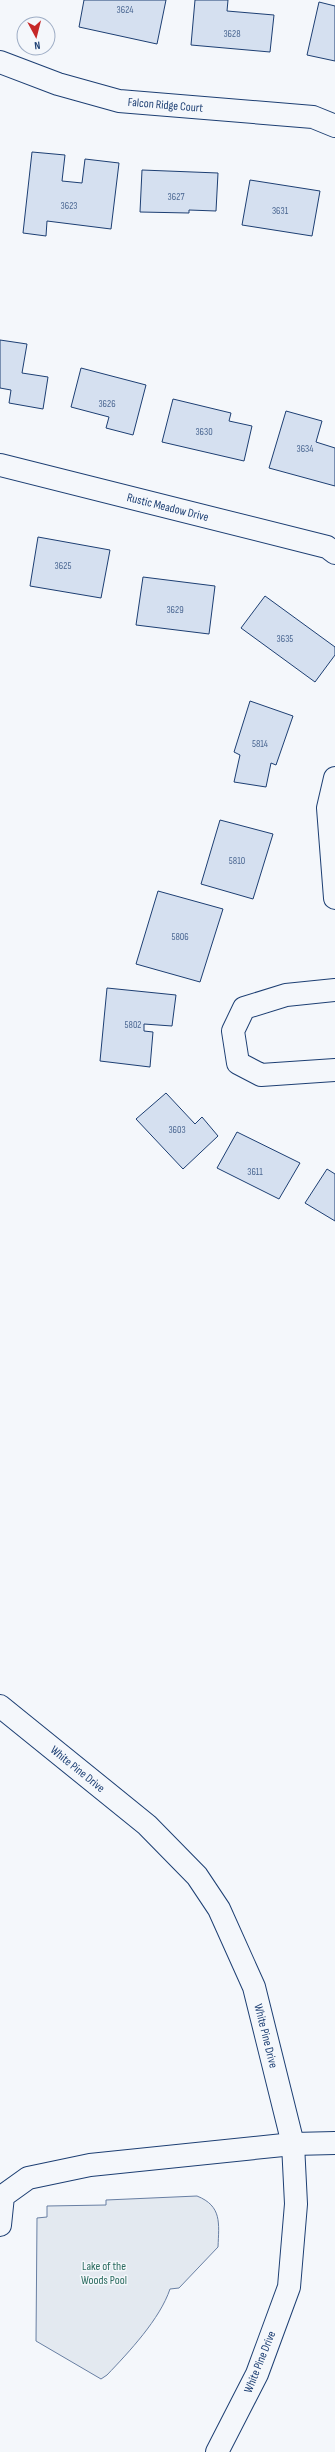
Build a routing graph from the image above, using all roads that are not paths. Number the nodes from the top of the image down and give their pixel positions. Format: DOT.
graph roads {
  1 [pos="0,62"];
  2 [pos="335,126"];
  3 [pos="0,465"];
  4 [pos="335,553"];
  5 [pos="335,778"];
  6 [pos="335,898"];
  7 [pos="335,990"];
  8 [pos="335,1070"];
  9 [pos="0,1706"];
  10 [pos="335,2143"];
  11 [pos="294,2144"];
  12 [pos="0,2225"];
  13 [pos="217,2452"];
  1 -- 2 [label="street, Falcon Ridge Court"];
  3 -- 4 [label="street, Rustic Meadow Drive"];
  5 -- 6 [label="street"];
  7 -- 8 [label="street"];
  9 -- 11 [label="street, White Pine Drive"];
  10 -- 11 [label="street"];
  11 -- 12 [label="street"];
  11 -- 13 [label="street, White Pine Drive"];
}
